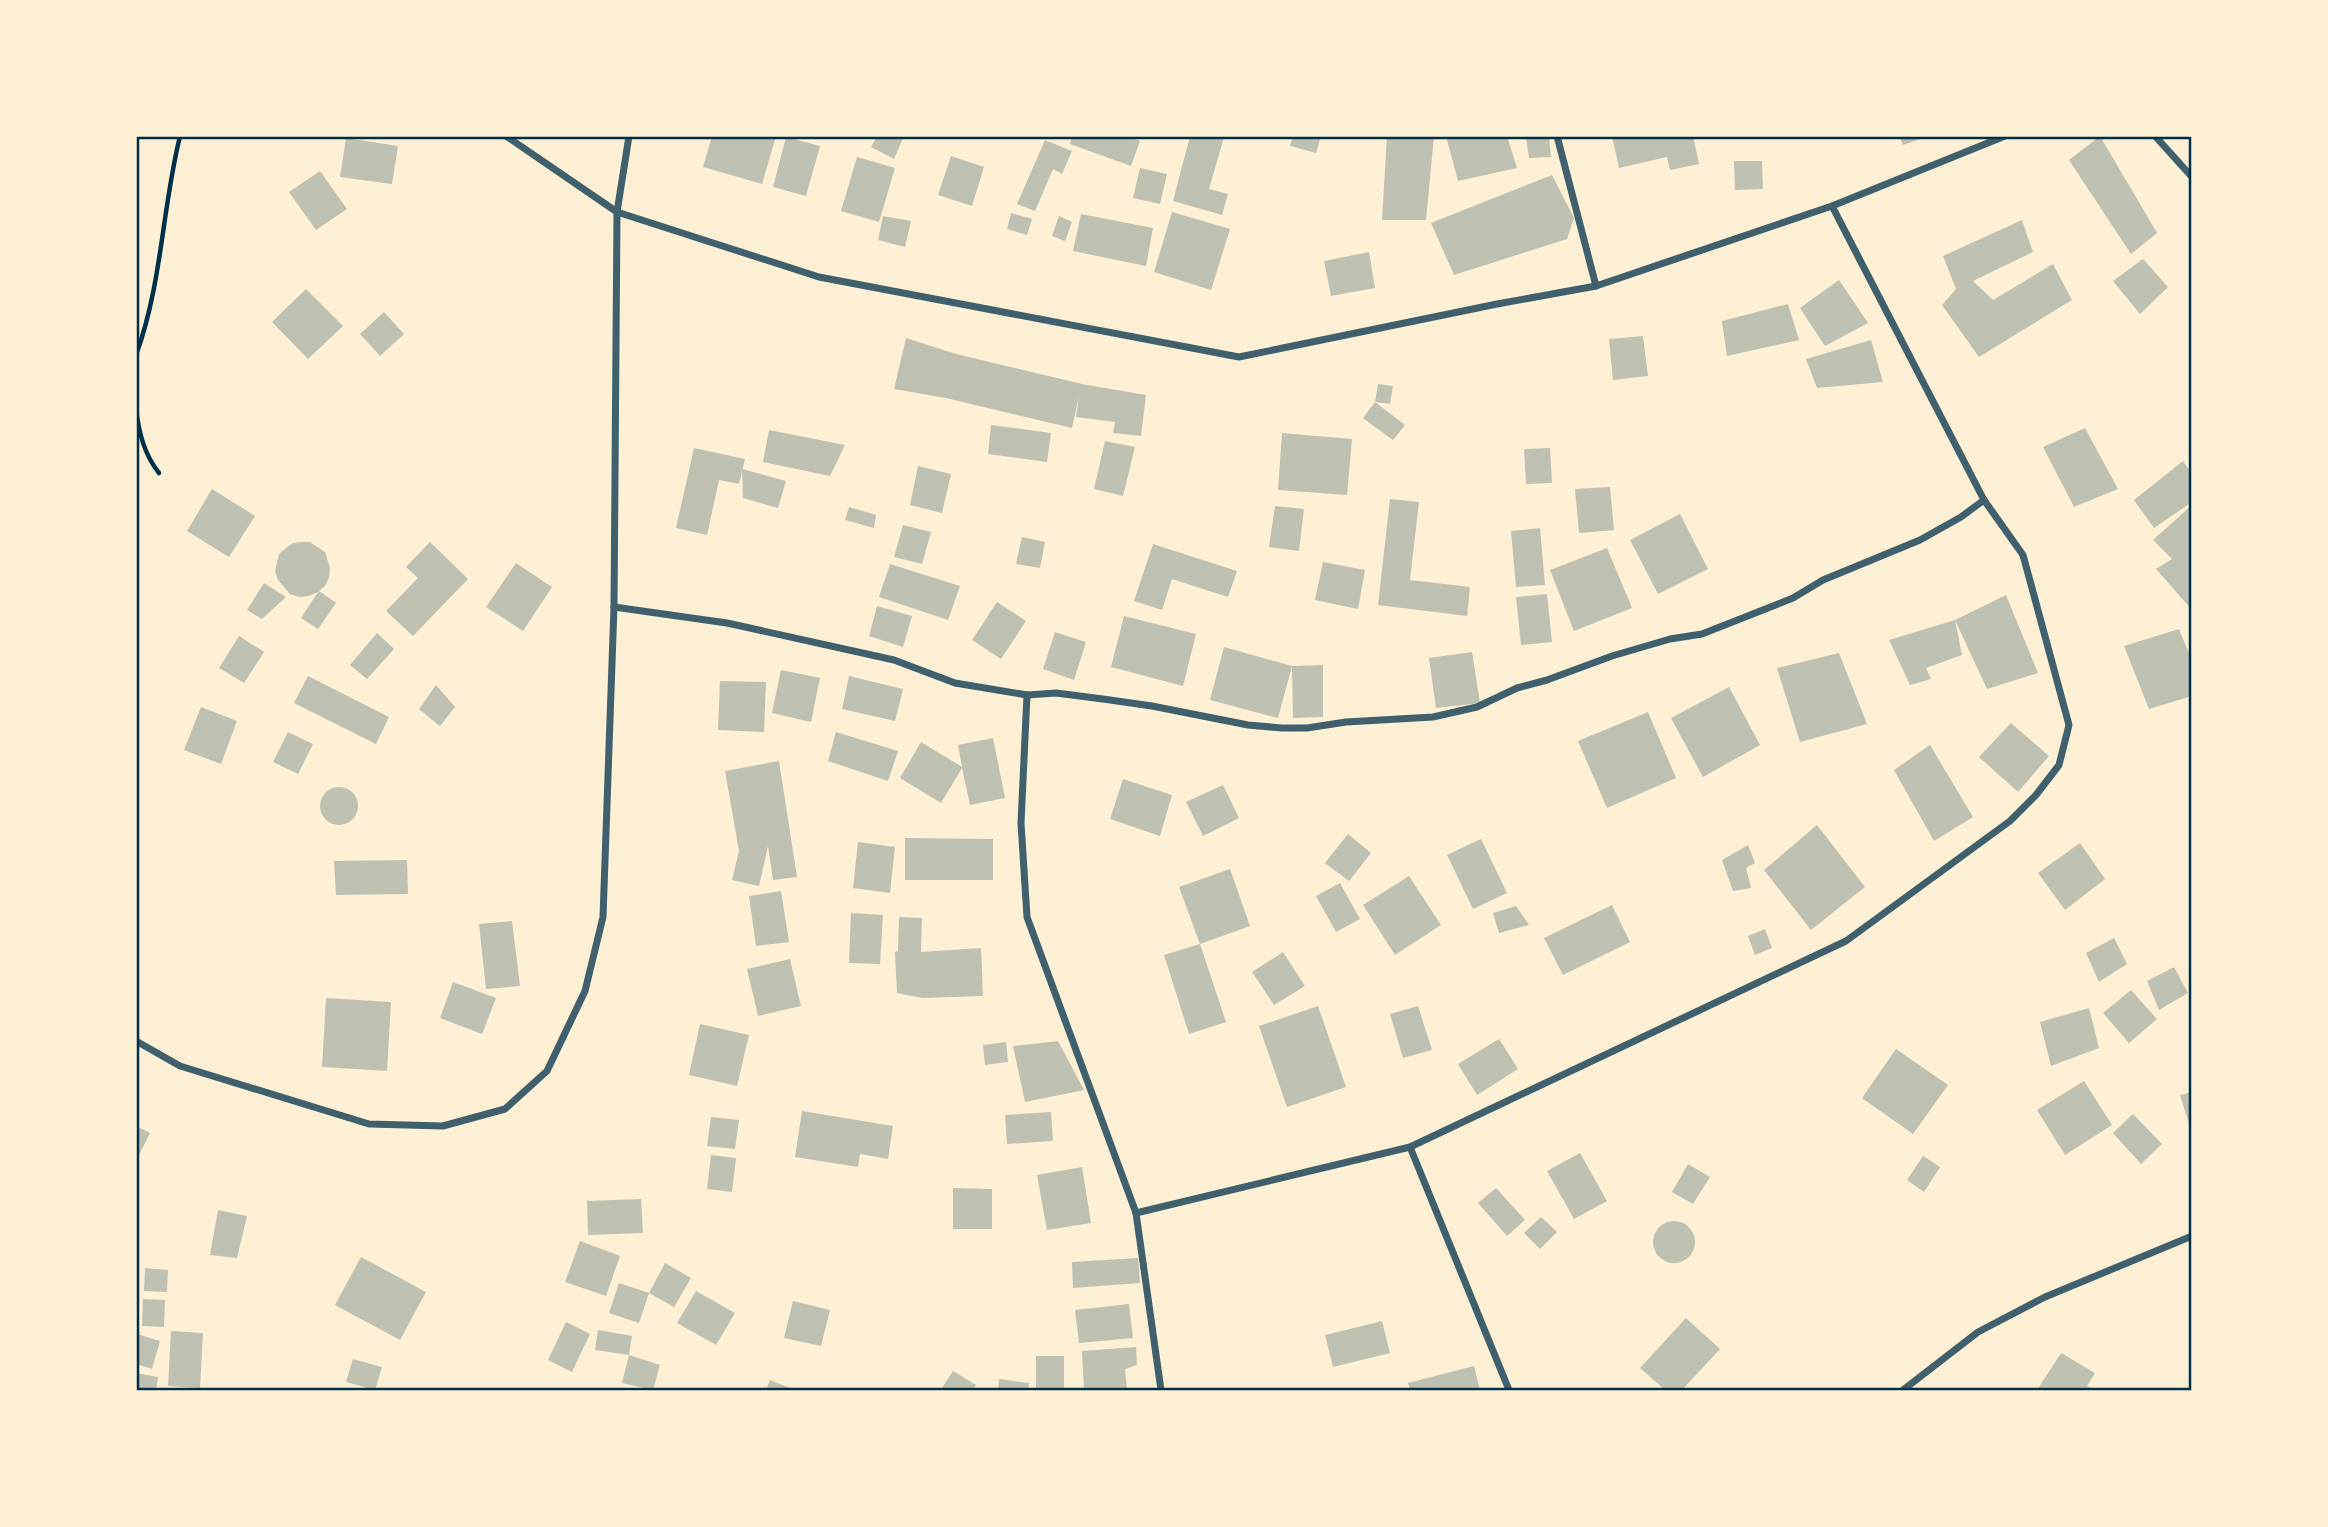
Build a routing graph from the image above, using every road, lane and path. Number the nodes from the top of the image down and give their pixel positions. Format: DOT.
graph roads {
  1 [pos="180,136"];
  2 [pos="506,136"];
  3 [pos="629,136"];
  4 [pos="1557,136"];
  5 [pos="2005,136"];
  6 [pos="2155,136"];
  7 [pos="2192,177"];
  8 [pos="1832,206"];
  9 [pos="617,212"];
  10 [pos="1596,286"];
  11 [pos="136,355"];
  12 [pos="136,410"];
  13 [pos="159,473"];
  14 [pos="1984,500"];
  15 [pos="614,607"];
  16 [pos="1027,695"];
  17 [pos="136,1041"];
  18 [pos="1410,1147"];
  19 [pos="1136,1213"];
  20 [pos="2192,1236"];
  21 [pos="1161,1391"];
  22 [pos="1508,1391"];
  23 [pos="1903,1391"];
  1 -- 11 [label="path"];
  2 -- 9 [label="street"];
  3 -- 9 [label="street"];
  4 -- 10 [label="street"];
  5 -- 8 [label="street"];
  6 -- 7 [label="street"];
  8 -- 10 [label="street"];
  8 -- 14 [label="street"];
  9 -- 10 [label="street"];
  9 -- 15 [label="street"];
  12 -- 13 [label="path"];
  14 -- 16 [label="street"];
  14 -- 18 [label="street"];
  15 -- 16 [label="street"];
  15 -- 17 [label="street"];
  16 -- 19 [label="street"];
  18 -- 19 [label="street"];
  18 -- 22 [label="street"];
  19 -- 21 [label="street"];
  20 -- 23 [label="street"];
}
